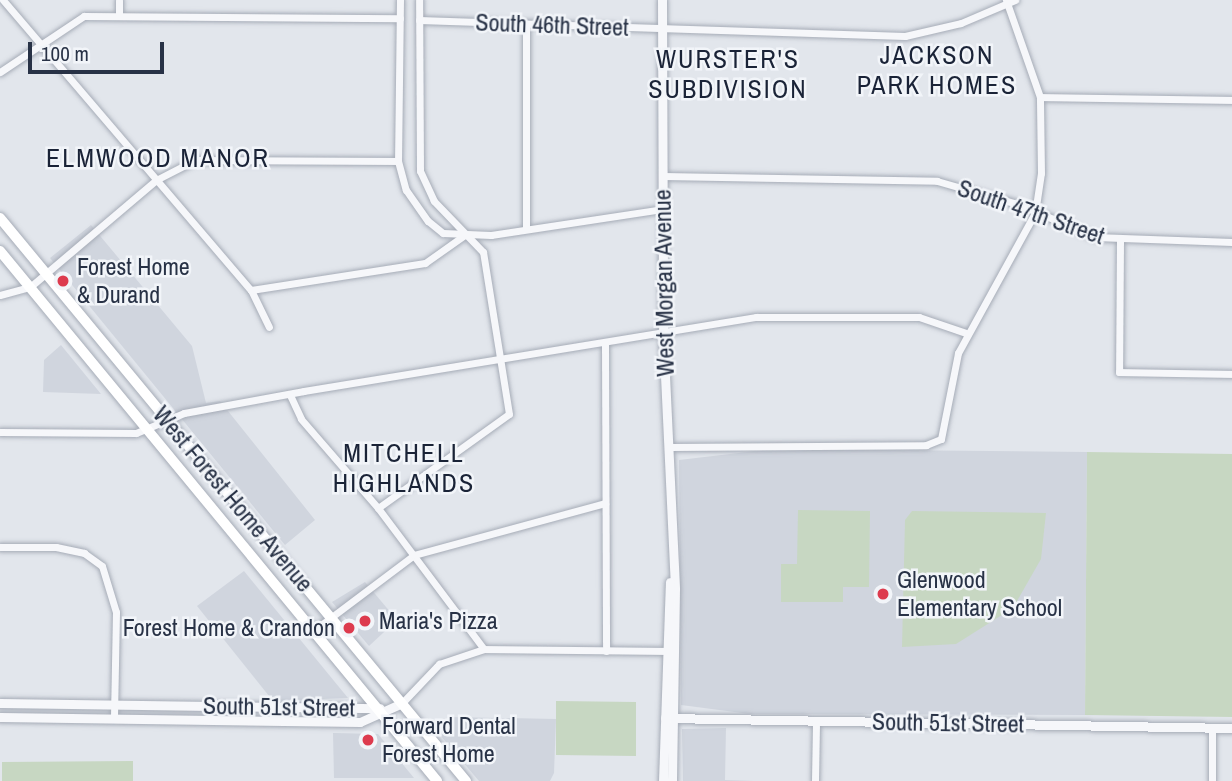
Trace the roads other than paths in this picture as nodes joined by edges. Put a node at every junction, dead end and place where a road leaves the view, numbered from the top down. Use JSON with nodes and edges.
{"nodes":[{"id":1,"x":3,"y":0,"type":"edge"},
{"id":2,"x":119,"y":0,"type":"edge"},
{"id":3,"x":400,"y":0,"type":"edge"},
{"id":4,"x":419,"y":0,"type":"edge"},
{"id":5,"x":662,"y":0,"type":"edge"},
{"id":6,"x":1009,"y":1,"type":"edge"},
{"id":7,"x":119,"y":14,"type":"junction"},
{"id":8,"x":400,"y":18,"type":"junction"},
{"id":9,"x":419,"y":20,"type":"junction"},
{"id":10,"x":526,"y":25,"type":"junction"},
{"id":11,"x":662,"y":29,"type":"junction"},
{"id":12,"x":38,"y":42,"type":"junction"},
{"id":13,"x":0,"y":72,"type":"edge"},
{"id":14,"x":1040,"y":97,"type":"junction"},
{"id":15,"x":1232,"y":100,"type":"edge"},
{"id":16,"x":398,"y":161,"type":"junction"},
{"id":17,"x":663,"y":176,"type":"junction"},
{"id":18,"x":156,"y":180,"type":"junction"},
{"id":19,"x":662,"y":208,"type":"junction"},
{"id":20,"x":1035,"y":213,"type":"junction"},
{"id":21,"x":0,"y":218,"type":"edge"},
{"id":22,"x":526,"y":229,"type":"junction"},
{"id":23,"x":466,"y":233,"type":"junction"},
{"id":24,"x":1120,"y":241,"type":"junction"},
{"id":25,"x":1232,"y":242,"type":"edge"},
{"id":26,"x":0,"y":251,"type":"edge"},
{"id":27,"x":38,"y":280,"type":"junction"},
{"id":28,"x":251,"y":290,"type":"junction"},
{"id":29,"x":0,"y":295,"type":"edge"},
{"id":30,"x":269,"y":327,"type":"dead end"},
{"id":31,"x":966,"y":333,"type":"junction"},
{"id":32,"x":663,"y":334,"type":"junction"},
{"id":33,"x":605,"y":343,"type":"junction"},
{"id":34,"x":502,"y":357,"type":"junction"},
{"id":35,"x":1232,"y":374,"type":"edge"},
{"id":36,"x":290,"y":395,"type":"junction"},
{"id":37,"x":167,"y":420,"type":"junction"},
{"id":38,"x":147,"y":430,"type":"junction"},
{"id":39,"x":0,"y":432,"type":"edge"},
{"id":40,"x":669,"y":447,"type":"junction"},
{"id":41,"x":605,"y":503,"type":"junction"},
{"id":42,"x":378,"y":508,"type":"junction"},
{"id":43,"x":0,"y":547,"type":"edge"},
{"id":44,"x":414,"y":555,"type":"junction"},
{"id":45,"x":672,"y":567,"type":"junction"},
{"id":46,"x":331,"y":616,"type":"junction"},
{"id":47,"x":313,"y":631,"type":"junction"},
{"id":48,"x":484,"y":649,"type":"junction"},
{"id":49,"x":606,"y":651,"type":"junction"},
{"id":50,"x":667,"y":651,"type":"junction"},
{"id":51,"x":0,"y":703,"type":"edge"},
{"id":52,"x":402,"y":703,"type":"junction"},
{"id":53,"x":115,"y":705,"type":"junction"},
{"id":54,"x":381,"y":712,"type":"junction"},
{"id":55,"x":0,"y":717,"type":"edge"},
{"id":56,"x":114,"y":718,"type":"junction"},
{"id":57,"x":669,"y":718,"type":"junction"},
{"id":58,"x":816,"y":721,"type":"junction"},
{"id":59,"x":1212,"y":727,"type":"junction"},
{"id":60,"x":1232,"y":728,"type":"edge"},
{"id":61,"x":438,"y":781,"type":"edge"},
{"id":62,"x":466,"y":781,"type":"edge"},
{"id":63,"x":663,"y":781,"type":"edge"},
{"id":64,"x":672,"y":781,"type":"edge"},
{"id":65,"x":815,"y":781,"type":"edge"},
{"id":66,"x":1212,"y":781,"type":"edge"}],
"edges":[{"from":1,"to":12,"type":"street"},
{"from":2,"to":7,"type":"street"},
{"from":3,"to":8,"type":"street"},
{"from":4,"to":9,"type":"street"},
{"from":5,"to":11,"type":"street","name":"West Morgan Avenue"},
{"from":6,"to":11,"type":"street","name":"South 46th Street"},
{"from":6,"to":14,"type":"street"},
{"from":7,"to":8,"type":"street"},
{"from":7,"to":12,"type":"street"},
{"from":8,"to":16,"type":"street"},
{"from":9,"to":10,"type":"street","name":"South 46th Street"},
{"from":9,"to":23,"type":"street"},
{"from":10,"to":11,"type":"street","name":"South 46th Street"},
{"from":10,"to":22,"type":"street"},
{"from":11,"to":17,"type":"street","name":"West Morgan Avenue"},
{"from":12,"to":13,"type":"street"},
{"from":12,"to":18,"type":"street"},
{"from":14,"to":15,"type":"street"},
{"from":14,"to":20,"type":"street"},
{"from":16,"to":18,"type":"street"},
{"from":16,"to":23,"type":"street"},
{"from":17,"to":19,"type":"street","name":"West Morgan Avenue"},
{"from":17,"to":20,"type":"street","name":"South 47th Street"},
{"from":18,"to":27,"type":"street"},
{"from":18,"to":28,"type":"street"},
{"from":19,"to":22,"type":"street"},
{"from":19,"to":32,"type":"street","name":"West Morgan Avenue"},
{"from":20,"to":24,"type":"street","name":"South 47th Street"},
{"from":20,"to":31,"type":"street"},
{"from":21,"to":27,"type":"main road","name":"West Forest Home Avenue"},
{"from":22,"to":23,"type":"street"},
{"from":23,"to":28,"type":"street"},
{"from":23,"to":34,"type":"street"},
{"from":24,"to":25,"type":"street","name":"South 47th Street"},
{"from":24,"to":35,"type":"street"},
{"from":26,"to":27,"type":"main road","name":"West Forest Home Avenue"},
{"from":27,"to":29,"type":"street"},
{"from":27,"to":37,"type":"main road","name":"West Forest Home Avenue"},
{"from":27,"to":38,"type":"main road","name":"West Forest Home Avenue"},
{"from":28,"to":30,"type":"street"},
{"from":31,"to":32,"type":"street"},
{"from":31,"to":40,"type":"street"},
{"from":32,"to":33,"type":"street"},
{"from":32,"to":40,"type":"street","name":"West Morgan Avenue"},
{"from":33,"to":34,"type":"street"},
{"from":33,"to":41,"type":"street"},
{"from":34,"to":36,"type":"street"},
{"from":34,"to":42,"type":"street"},
{"from":36,"to":37,"type":"street"},
{"from":36,"to":42,"type":"street"},
{"from":37,"to":38,"type":"street"},
{"from":37,"to":46,"type":"main road","name":"West Forest Home Avenue"},
{"from":38,"to":39,"type":"street"},
{"from":38,"to":47,"type":"main road","name":"West Forest Home Avenue"},
{"from":40,"to":45,"type":"street","name":"West Morgan Avenue"},
{"from":41,"to":44,"type":"street"},
{"from":41,"to":49,"type":"street"},
{"from":42,"to":44,"type":"street"},
{"from":43,"to":53,"type":"street"},
{"from":44,"to":46,"type":"street"},
{"from":44,"to":48,"type":"street"},
{"from":45,"to":50,"type":"street","name":"West Morgan Avenue"},
{"from":45,"to":57,"type":"street","name":"West Morgan Avenue"},
{"from":46,"to":47,"type":"street"},
{"from":46,"to":52,"type":"main road","name":"West Forest Home Avenue"},
{"from":47,"to":54,"type":"main road","name":"West Forest Home Avenue"},
{"from":48,"to":49,"type":"street"},
{"from":48,"to":52,"type":"street"},
{"from":49,"to":50,"type":"street"},
{"from":50,"to":57,"type":"street","name":"West Morgan Avenue"},
{"from":51,"to":53,"type":"street","name":"South 51st Street"},
{"from":52,"to":54,"type":"street","name":"South 51st Street"},
{"from":52,"to":62,"type":"main road","name":"West Forest Home Avenue"},
{"from":53,"to":54,"type":"street","name":"South 51st Street"},
{"from":53,"to":56,"type":"street"},
{"from":54,"to":56,"type":"street","name":"South 51st Street"},
{"from":54,"to":61,"type":"main road","name":"West Forest Home Avenue"},
{"from":55,"to":56,"type":"street","name":"South 51st Street"},
{"from":57,"to":58,"type":"street","name":"South 51st Street"},
{"from":57,"to":63,"type":"street","name":"West Morgan Avenue"},
{"from":57,"to":64,"type":"street","name":"West Morgan Avenue"},
{"from":58,"to":59,"type":"street","name":"South 51st Street"},
{"from":58,"to":65,"type":"street"},
{"from":59,"to":60,"type":"street","name":"South 51st Street"},
{"from":59,"to":66,"type":"street"}]}
